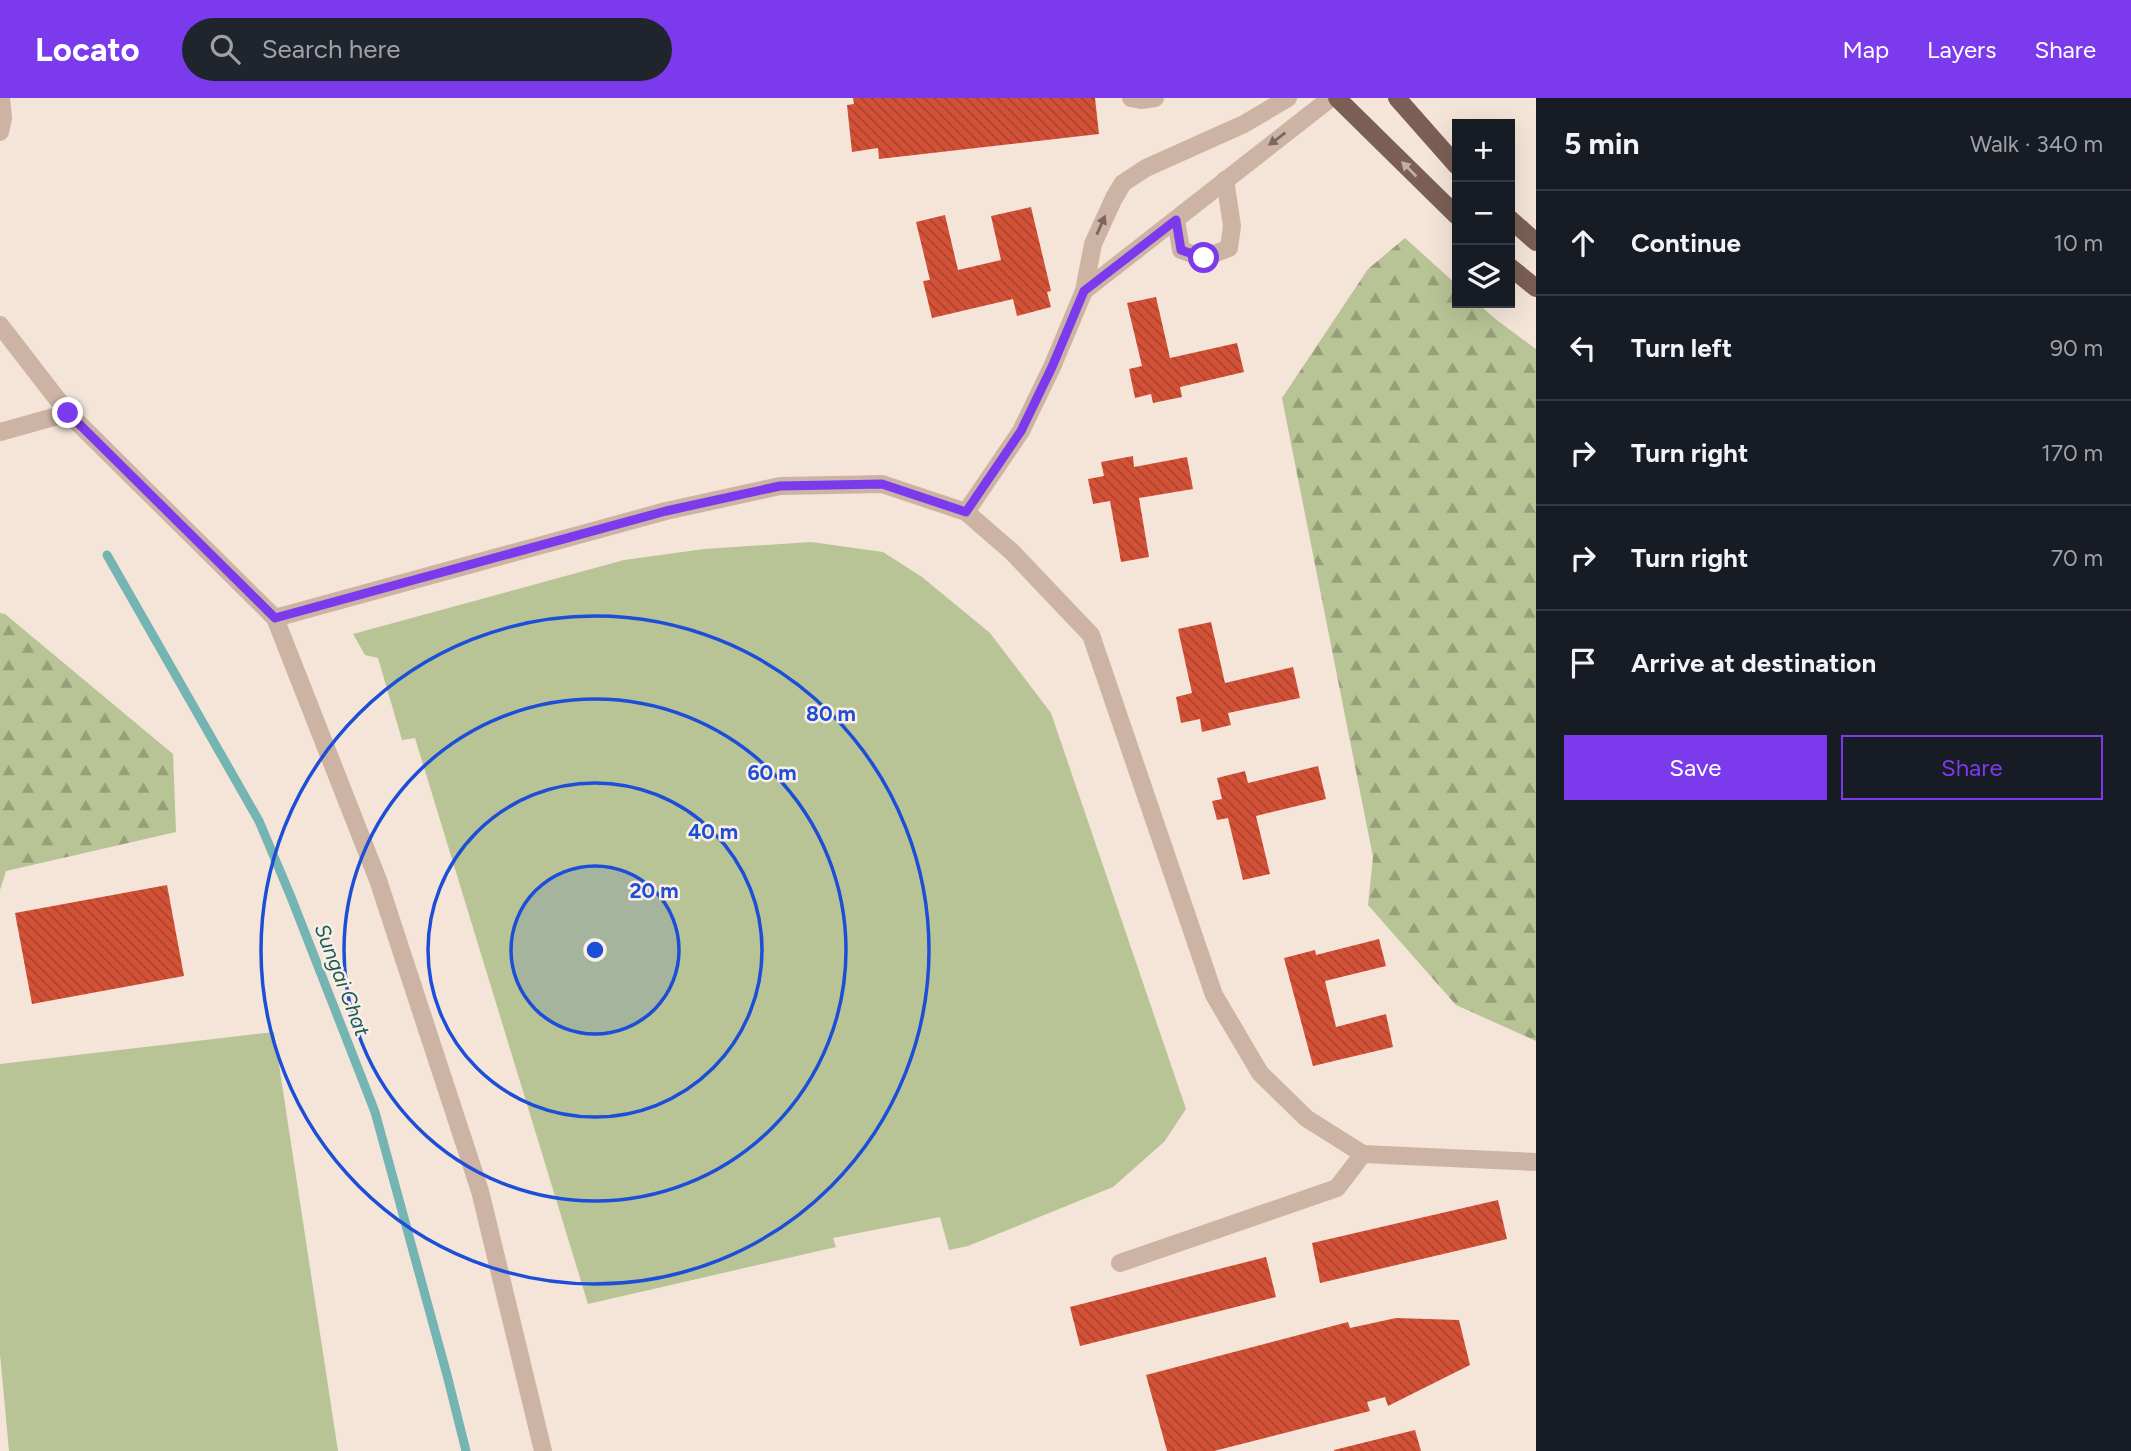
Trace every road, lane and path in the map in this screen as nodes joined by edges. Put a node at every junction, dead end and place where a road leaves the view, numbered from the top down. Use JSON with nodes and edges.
{"nodes":[{"id":1,"x":1,"y":98,"type":"edge"},
{"id":2,"x":1131,"y":98,"type":"edge"},
{"id":3,"x":1155,"y":98,"type":"edge"},
{"id":4,"x":1288,"y":98,"type":"edge"},
{"id":5,"x":1331,"y":98,"type":"edge"},
{"id":6,"x":1337,"y":98,"type":"edge"},
{"id":7,"x":1401,"y":101,"type":"edge"},
{"id":8,"x":0,"y":132,"type":"edge"},
{"id":9,"x":1452,"y":160,"type":"edge"},
{"id":10,"x":1225,"y":180,"type":"junction"},
{"id":11,"x":1452,"y":211,"type":"edge"},
{"id":12,"x":1176,"y":220,"type":"junction"},
{"id":13,"x":1515,"y":223,"type":"edge"},
{"id":14,"x":1536,"y":242,"type":"edge"},
{"id":15,"x":1515,"y":271,"type":"edge"},
{"id":16,"x":1536,"y":288,"type":"edge"},
{"id":17,"x":1084,"y":291,"type":"junction"},
{"id":18,"x":0,"y":325,"type":"edge"},
{"id":19,"x":68,"y":413,"type":"junction"},
{"id":20,"x":0,"y":432,"type":"edge"},
{"id":21,"x":966,"y":512,"type":"junction"},
{"id":22,"x":275,"y":618,"type":"junction"},
{"id":23,"x":1363,"y":1154,"type":"junction"},
{"id":24,"x":1536,"y":1162,"type":"edge"},
{"id":25,"x":1120,"y":1263,"type":"dead end"},
{"id":26,"x":543,"y":1451,"type":"edge"}],
"edges":[{"from":1,"to":8,"type":"street"},
{"from":2,"to":3,"type":"street"},
{"from":17,"to":4,"type":"street","one_way":true},
{"from":5,"to":10,"type":"street","one_way":true},
{"from":11,"to":6,"type":"main road","one_way":true},
{"from":7,"to":9,"type":"main road"},
{"from":10,"to":12,"type":"street"},
{"from":10,"to":12,"type":"street"},
{"from":12,"to":17,"type":"street"},
{"from":13,"to":14,"type":"main road"},
{"from":15,"to":16,"type":"main road"},
{"from":17,"to":21,"type":"street"},
{"from":18,"to":19,"type":"street"},
{"from":19,"to":20,"type":"street"},
{"from":19,"to":22,"type":"street"},
{"from":21,"to":22,"type":"street"},
{"from":21,"to":23,"type":"street"},
{"from":22,"to":26,"type":"street"},
{"from":23,"to":24,"type":"street"},
{"from":23,"to":25,"type":"street"}]}
